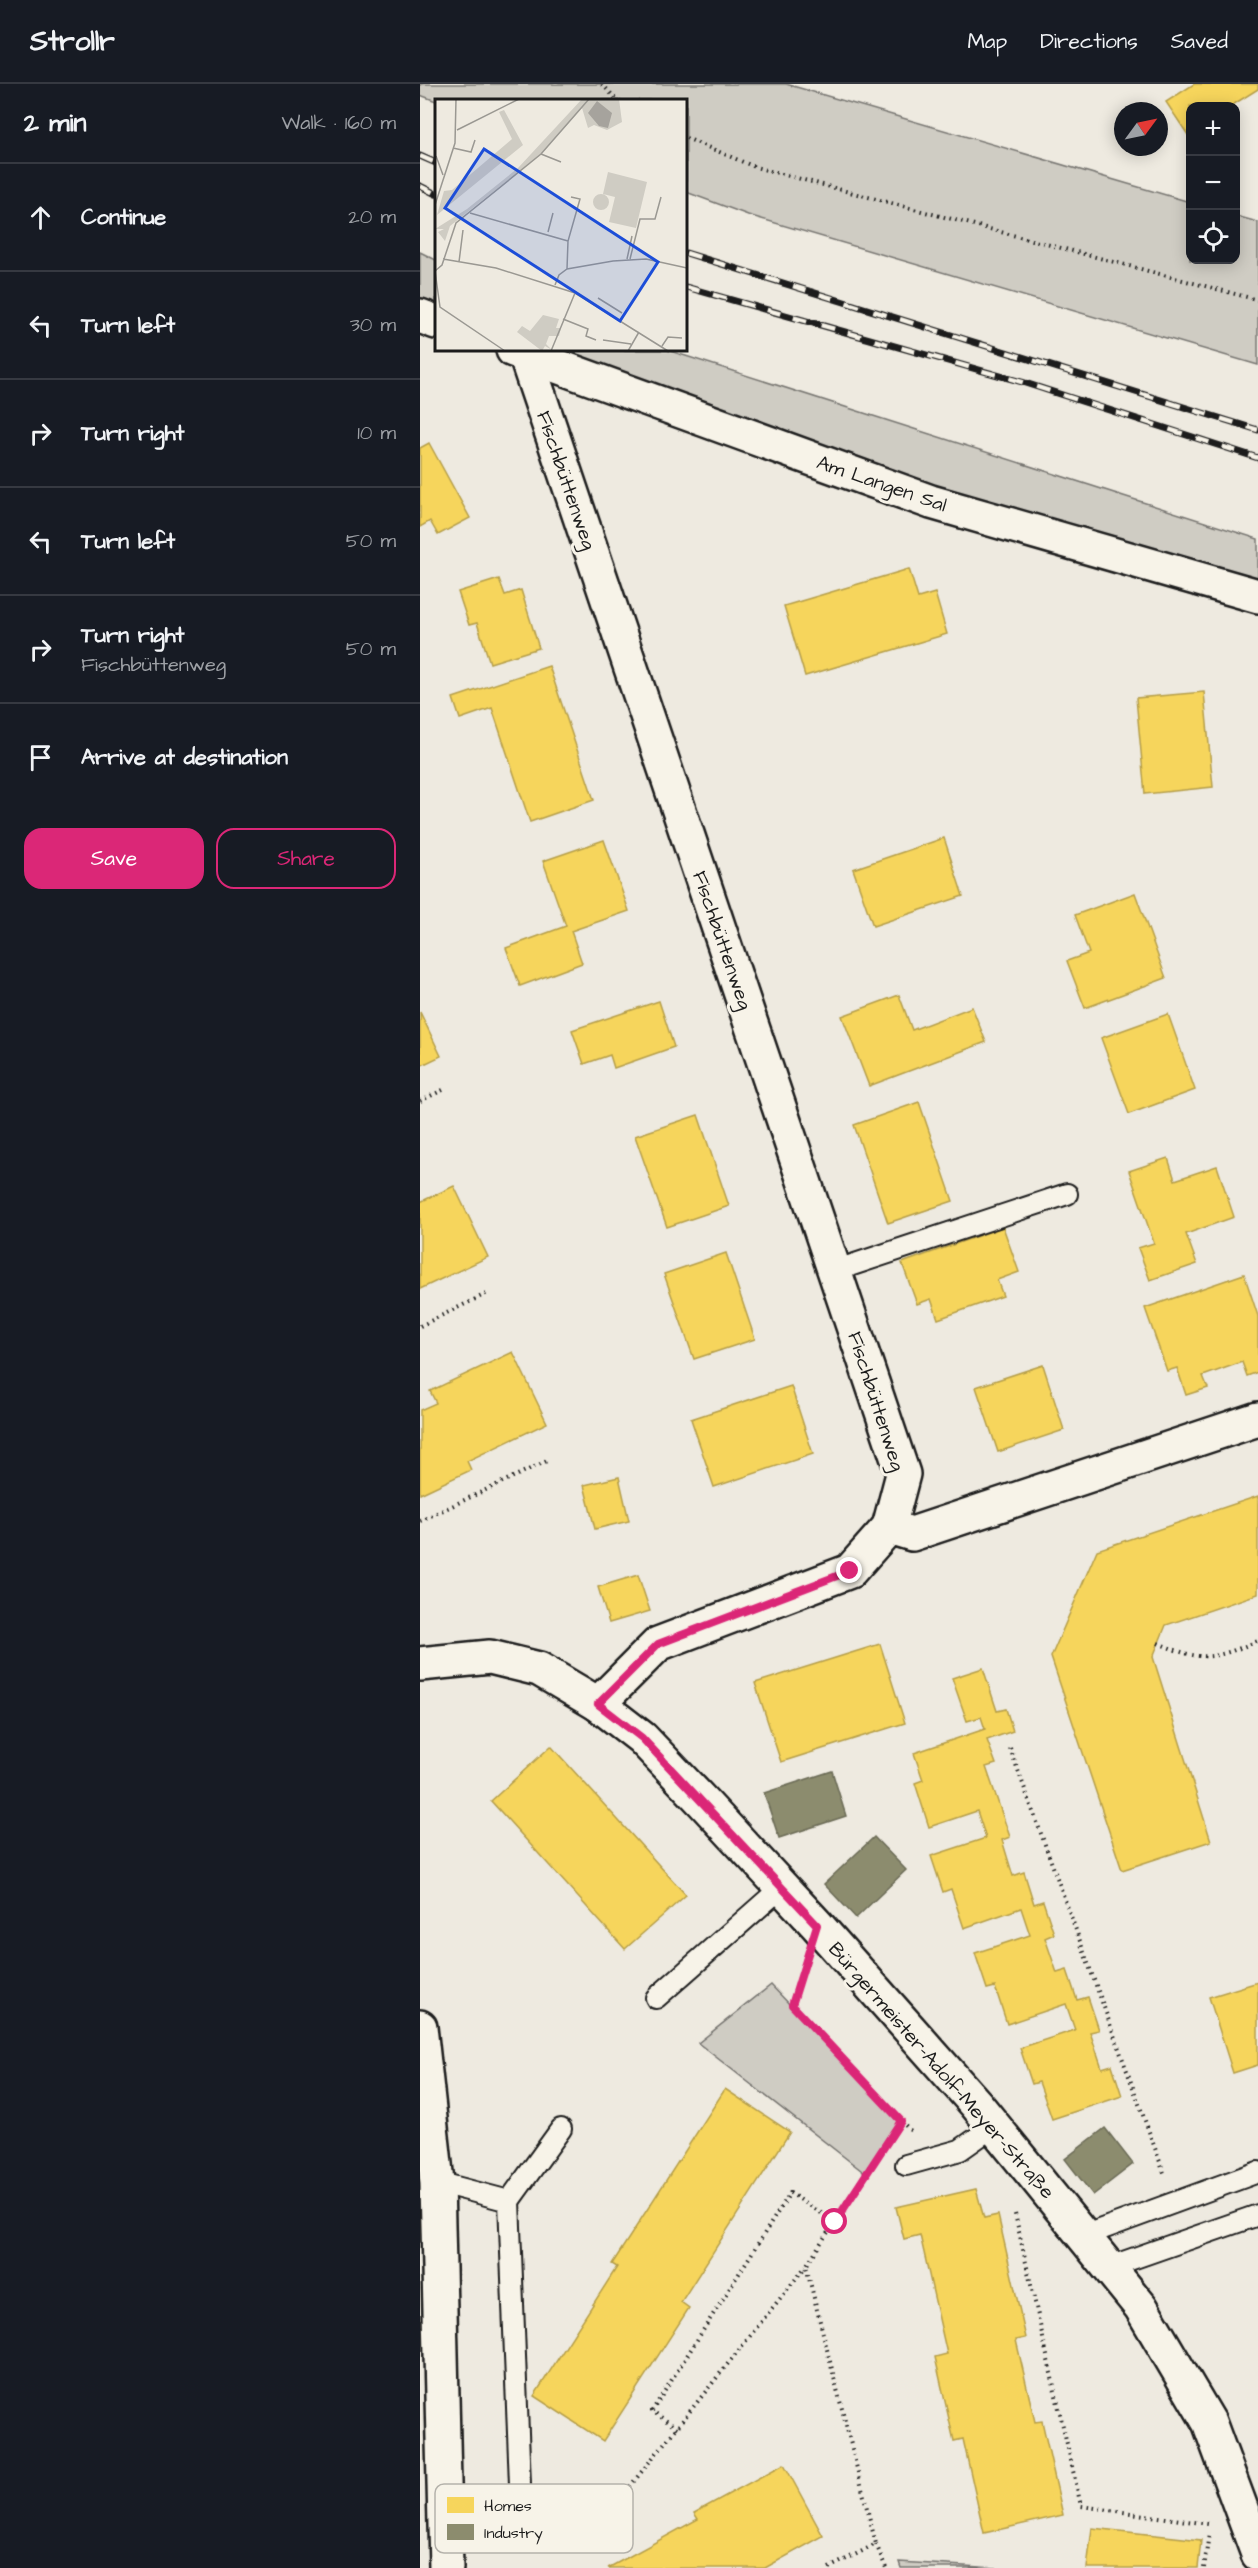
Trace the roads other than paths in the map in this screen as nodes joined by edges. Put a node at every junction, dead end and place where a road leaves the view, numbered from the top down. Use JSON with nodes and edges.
{"nodes":[{"id":1,"x":420,"y":316,"type":"edge"},
{"id":2,"x":435,"y":322,"type":"edge"},
{"id":3,"x":519,"y":352,"type":"edge"},
{"id":4,"x":1258,"y":596,"type":"edge"},
{"id":5,"x":1067,"y":1194,"type":"dead end"},
{"id":6,"x":834,"y":1271,"type":"junction"},
{"id":7,"x":1258,"y":1419,"type":"edge"},
{"id":8,"x":889,"y":1527,"type":"junction"},
{"id":9,"x":420,"y":1664,"type":"edge"},
{"id":10,"x":598,"y":1704,"type":"junction"},
{"id":11,"x":782,"y":1887,"type":"junction"},
{"id":12,"x":656,"y":1998,"type":"dead end"},
{"id":13,"x":420,"y":2027,"type":"edge"},
{"id":14,"x":994,"y":2126,"type":"junction"},
{"id":15,"x":561,"y":2129,"type":"dead end"},
{"id":16,"x":906,"y":2165,"type":"dead end"},
{"id":17,"x":1258,"y":2172,"type":"edge"},
{"id":18,"x":437,"y":2182,"type":"junction"},
{"id":19,"x":509,"y":2200,"type":"junction"},
{"id":20,"x":1258,"y":2215,"type":"edge"},
{"id":21,"x":1083,"y":2236,"type":"junction"},
{"id":22,"x":1110,"y":2267,"type":"junction"},
{"id":23,"x":444,"y":2484,"type":"edge"},
{"id":24,"x":520,"y":2484,"type":"edge"},
{"id":25,"x":446,"y":2553,"type":"edge"},
{"id":26,"x":1258,"y":2554,"type":"edge"},
{"id":27,"x":446,"y":2568,"type":"edge"}],
"edges":[{"from":1,"to":2,"type":"street"},
{"from":3,"to":4,"type":"street","name":"Am Langen Sal"},
{"from":3,"to":6,"type":"street","name":"Fischbüttenweg"},
{"from":5,"to":6,"type":"lane"},
{"from":6,"to":8,"type":"street","name":"Fischbüttenweg"},
{"from":7,"to":8,"type":"street"},
{"from":8,"to":10,"type":"street","name":"Fischbüttenweg"},
{"from":9,"to":10,"type":"street","name":"Bürgermeister-Adolf-Meyer-Straße"},
{"from":10,"to":11,"type":"street","name":"Bürgermeister-Adolf-Meyer-Straße"},
{"from":11,"to":12,"type":"lane"},
{"from":11,"to":14,"type":"street","name":"Bürgermeister-Adolf-Meyer-Straße"},
{"from":13,"to":18,"type":"street"},
{"from":14,"to":16,"type":"lane"},
{"from":14,"to":21,"type":"street","name":"Bürgermeister-Adolf-Meyer-Straße"},
{"from":15,"to":19,"type":"lane"},
{"from":17,"to":21,"type":"lane"},
{"from":18,"to":19,"type":"lane"},
{"from":18,"to":23,"type":"street"},
{"from":19,"to":24,"type":"lane"},
{"from":20,"to":22,"type":"lane"},
{"from":21,"to":22,"type":"street","name":"Bürgermeister-Adolf-Meyer-Straße"},
{"from":22,"to":26,"type":"street","name":"Bürgermeister-Adolf-Meyer-Straße"},
{"from":25,"to":27,"type":"street"}]}
